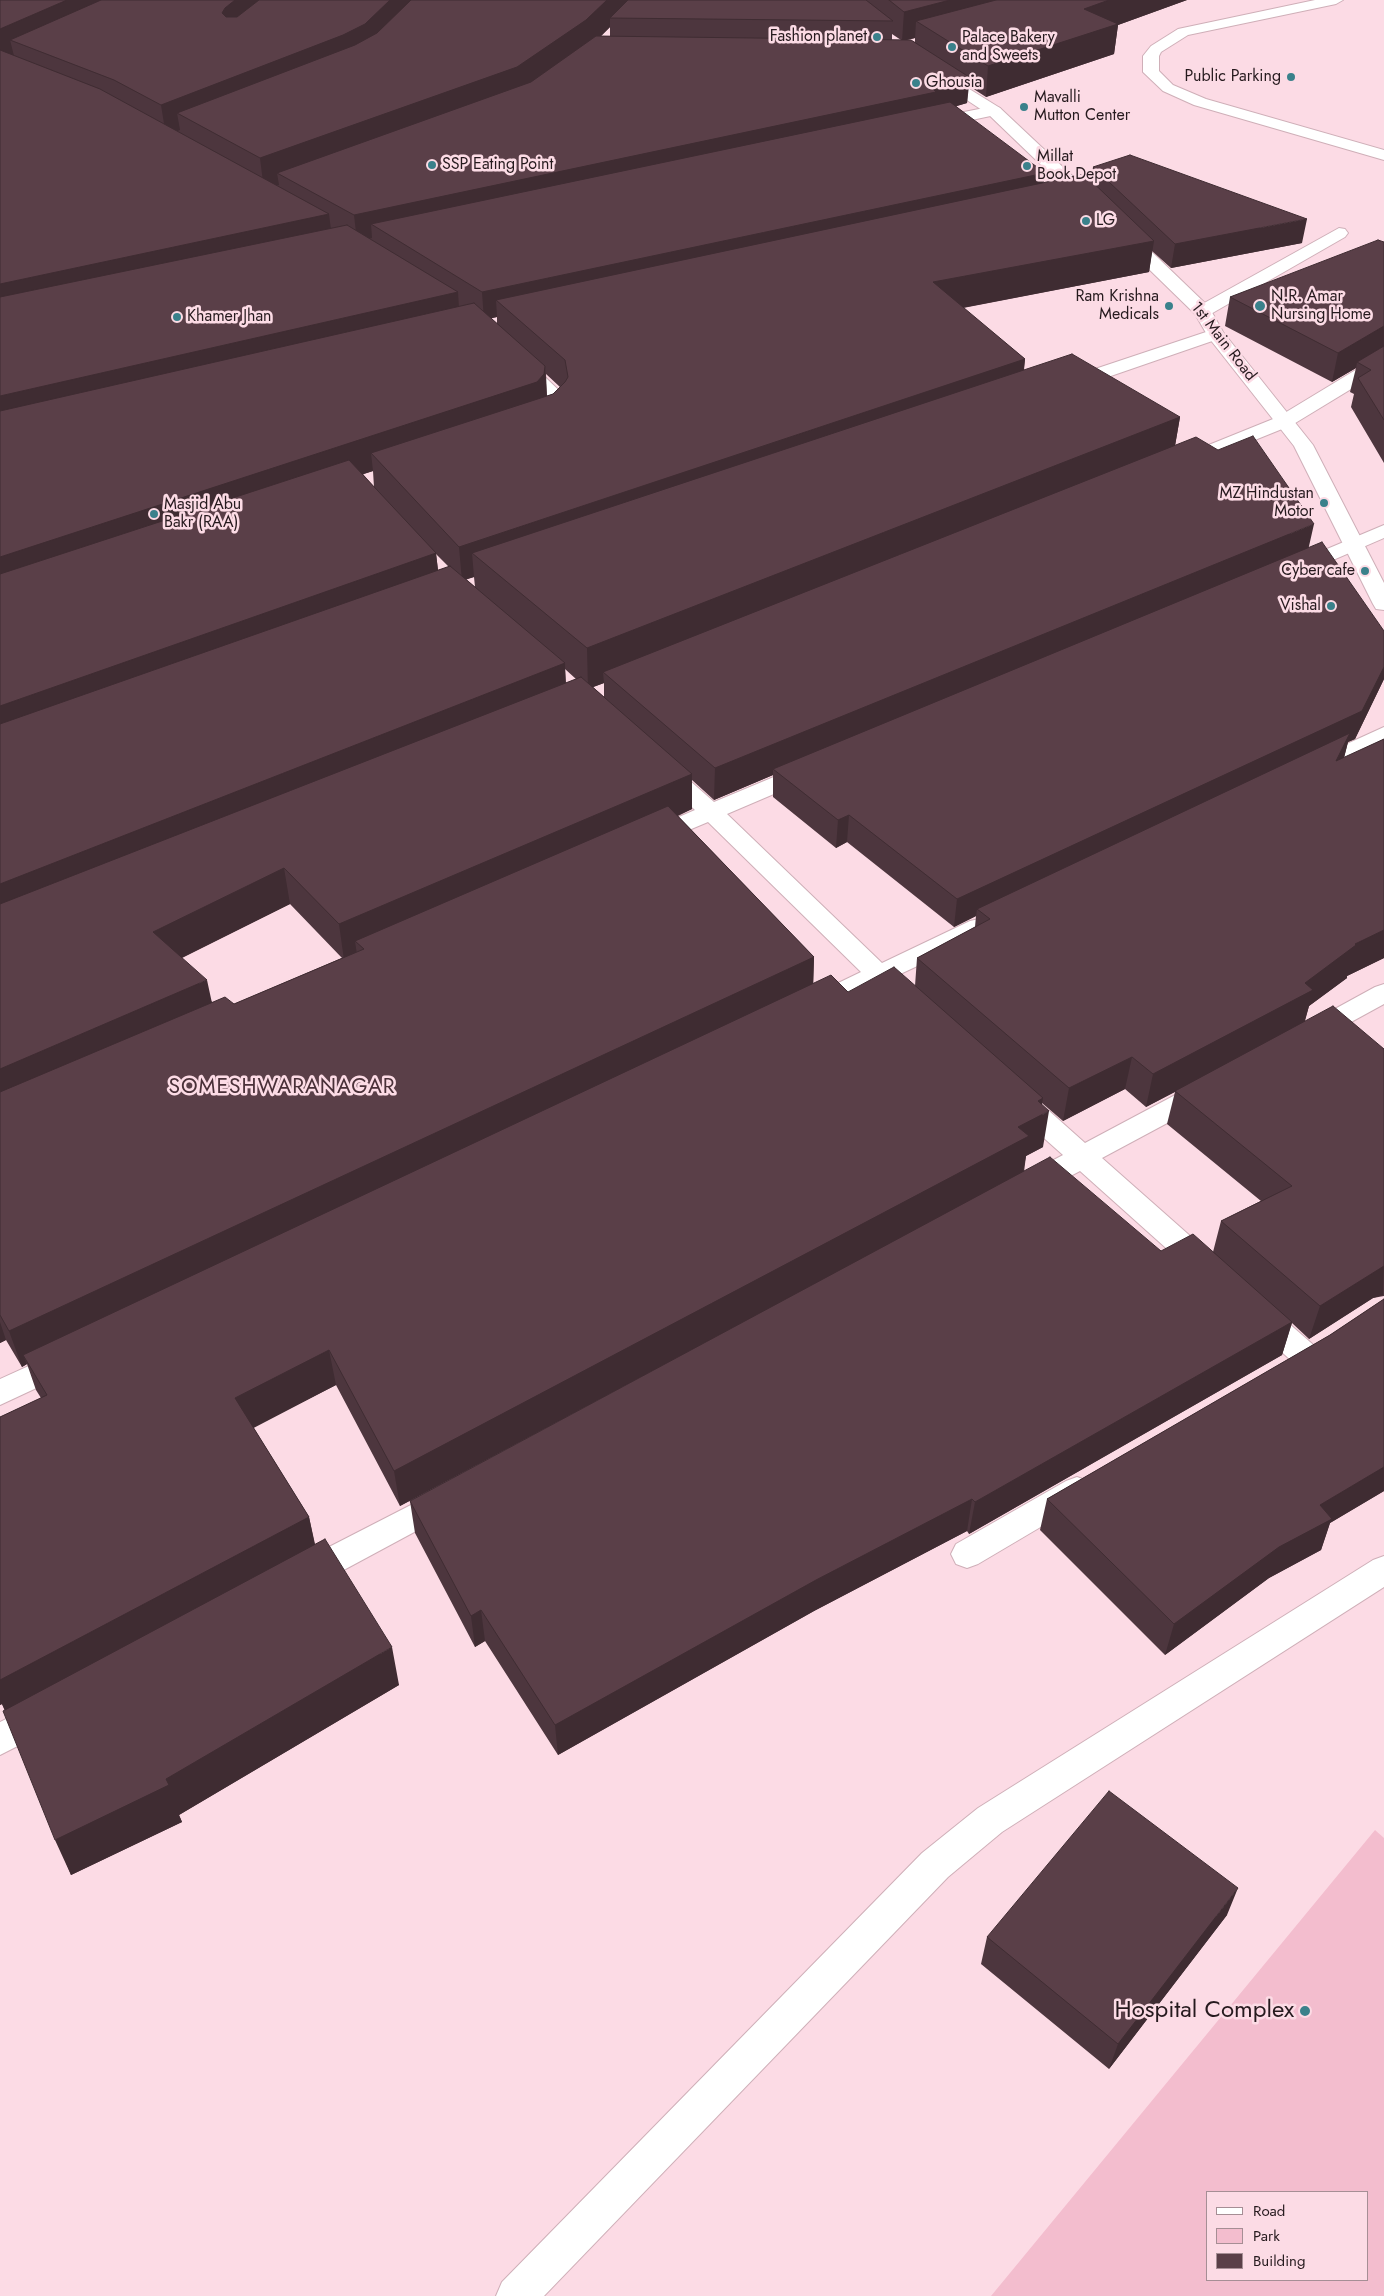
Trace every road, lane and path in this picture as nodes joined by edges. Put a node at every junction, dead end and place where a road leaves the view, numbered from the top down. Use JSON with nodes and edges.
{"nodes":[{"id":1,"x":1336,"y":0,"type":"edge"},
{"id":2,"x":920,"y":63,"type":"edge"},
{"id":3,"x":994,"y":111,"type":"junction"},
{"id":4,"x":916,"y":127,"type":"edge"},
{"id":5,"x":1384,"y":155,"type":"edge"},
{"id":6,"x":1085,"y":197,"type":"junction"},
{"id":7,"x":1065,"y":201,"type":"edge"},
{"id":8,"x":1339,"y":233,"type":"dead end"},
{"id":9,"x":1202,"y":311,"type":"junction"},
{"id":10,"x":1215,"y":334,"type":"junction"},
{"id":11,"x":502,"y":347,"type":"edge"},
{"id":12,"x":1384,"y":361,"type":"edge"},
{"id":13,"x":1047,"y":391,"type":"edge"},
{"id":14,"x":1285,"y":422,"type":"junction"},
{"id":15,"x":528,"y":428,"type":"edge"},
{"id":16,"x":1165,"y":469,"type":"edge"},
{"id":17,"x":1384,"y":531,"type":"edge"},
{"id":18,"x":1354,"y":545,"type":"junction"},
{"id":19,"x":1271,"y":579,"type":"edge"},
{"id":20,"x":1384,"y":604,"type":"edge"},
{"id":21,"x":1384,"y":734,"type":"edge"},
{"id":22,"x":644,"y":752,"type":"edge"},
{"id":23,"x":831,"y":762,"type":"edge"},
{"id":24,"x":1285,"y":782,"type":"edge"},
{"id":25,"x":711,"y":812,"type":"junction"},
{"id":26,"x":629,"y":848,"type":"edge"},
{"id":27,"x":1005,"y":915,"type":"edge"},
{"id":28,"x":878,"y":975,"type":"junction"},
{"id":29,"x":1384,"y":993,"type":"edge"},
{"id":30,"x":908,"y":1001,"type":"edge"},
{"id":31,"x":789,"y":1018,"type":"edge"},
{"id":32,"x":1289,"y":1044,"type":"edge"},
{"id":33,"x":1229,"y":1077,"type":"edge"},
{"id":34,"x":1003,"y":1085,"type":"edge"},
{"id":35,"x":1083,"y":1157,"type":"junction"},
{"id":36,"x":1004,"y":1199,"type":"edge"},
{"id":37,"x":1220,"y":1280,"type":"edge"},
{"id":38,"x":1242,"y":1299,"type":"edge"},
{"id":39,"x":90,"y":1350,"type":"edge"},
{"id":40,"x":1282,"y":1372,"type":"edge"},
{"id":41,"x":0,"y":1393,"type":"edge"},
{"id":42,"x":1103,"y":1475,"type":"edge"},
{"id":43,"x":467,"y":1488,"type":"edge"},
{"id":44,"x":966,"y":1554,"type":"dead end"},
{"id":45,"x":1384,"y":1570,"type":"edge"},
{"id":46,"x":282,"y":1588,"type":"edge"},
{"id":47,"x":70,"y":1701,"type":"edge"},
{"id":48,"x":0,"y":1739,"type":"edge"},
{"id":49,"x":516,"y":2296,"type":"edge"}],
"edges":[{"from":1,"to":5,"type":"street"},
{"from":2,"to":3,"type":"street","name":"1st Main Road"},
{"from":3,"to":4,"type":"street"},
{"from":3,"to":6,"type":"street","name":"1st Main Road"},
{"from":6,"to":7,"type":"street"},
{"from":6,"to":9,"type":"street","name":"1st Main Road"},
{"from":8,"to":9,"type":"street"},
{"from":9,"to":10,"type":"street","name":"1st Main Road"},
{"from":10,"to":13,"type":"street"},
{"from":10,"to":14,"type":"street","name":"1st Main Road"},
{"from":11,"to":15,"type":"street"},
{"from":12,"to":14,"type":"street"},
{"from":14,"to":16,"type":"street"},
{"from":14,"to":18,"type":"street","name":"1st Main Road"},
{"from":17,"to":18,"type":"street"},
{"from":18,"to":19,"type":"street"},
{"from":18,"to":20,"type":"street","name":"1st Main Road"},
{"from":21,"to":24,"type":"street"},
{"from":22,"to":25,"type":"street"},
{"from":23,"to":25,"type":"street"},
{"from":25,"to":26,"type":"street"},
{"from":25,"to":28,"type":"street"},
{"from":27,"to":28,"type":"street"},
{"from":28,"to":30,"type":"street"},
{"from":28,"to":31,"type":"street"},
{"from":29,"to":32,"type":"street"},
{"from":33,"to":35,"type":"street"},
{"from":34,"to":35,"type":"street"},
{"from":35,"to":36,"type":"street"},
{"from":35,"to":37,"type":"street"},
{"from":38,"to":40,"type":"street"},
{"from":39,"to":41,"type":"street"},
{"from":42,"to":44,"type":"street"},
{"from":43,"to":46,"type":"street"},
{"from":45,"to":49,"type":"street"},
{"from":47,"to":48,"type":"street"}]}
